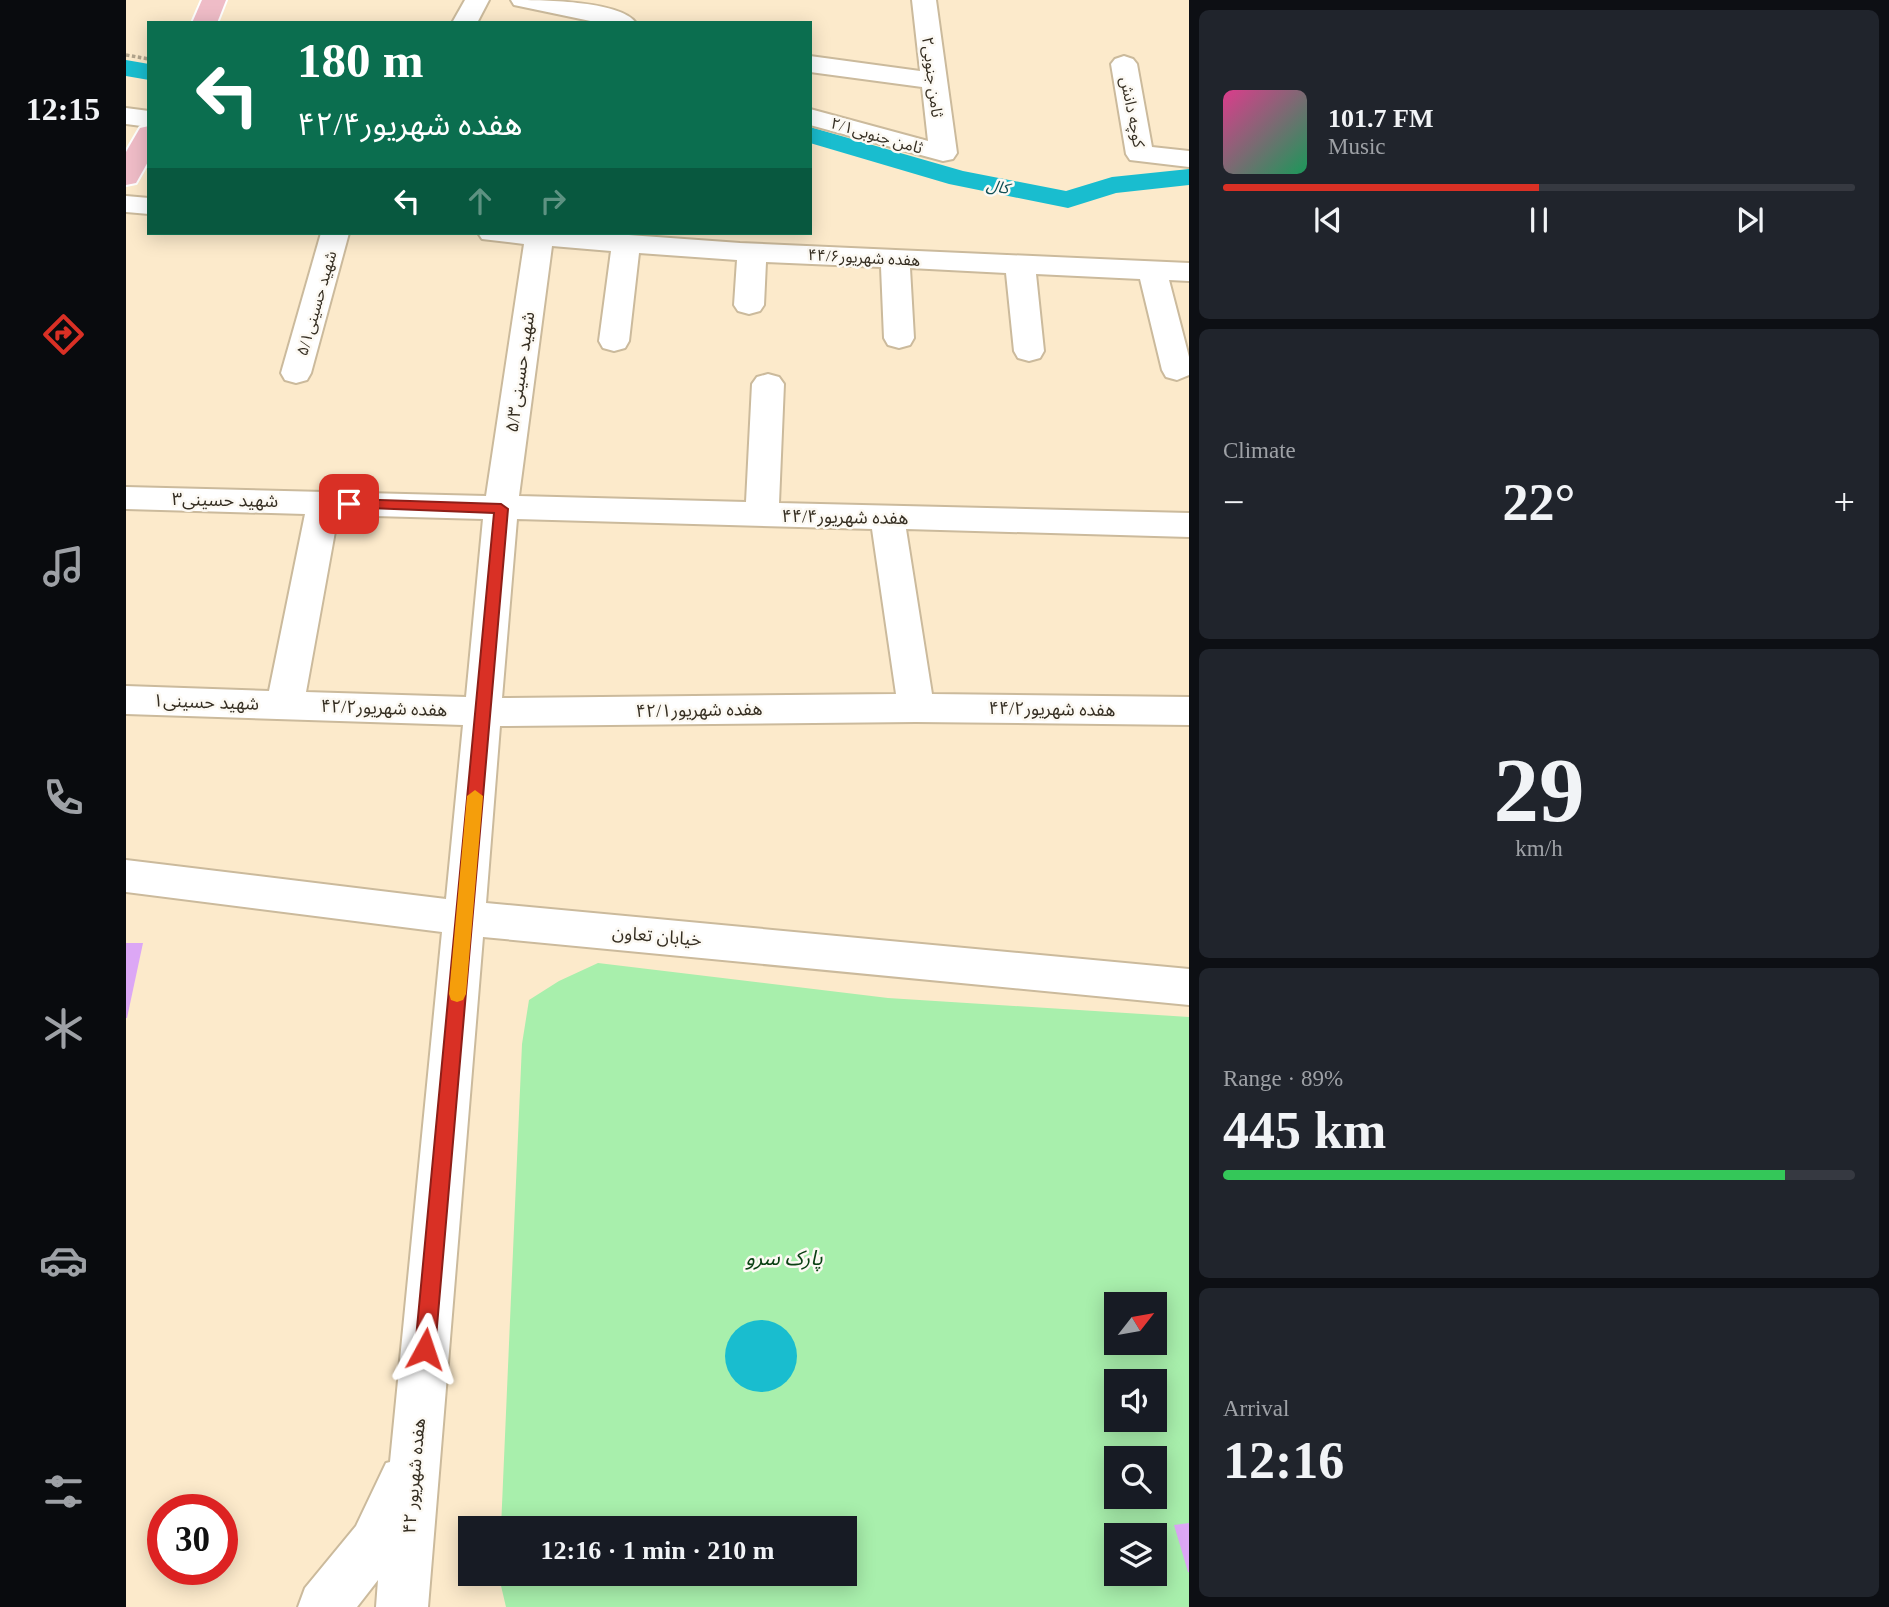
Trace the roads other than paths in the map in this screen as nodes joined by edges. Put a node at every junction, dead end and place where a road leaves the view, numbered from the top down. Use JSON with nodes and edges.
{"nodes":[{"id":1,"x":214,"y":0,"type":"edge"},
{"id":2,"x":477,"y":0,"type":"edge"},
{"id":3,"x":523,"y":0,"type":"edge"},
{"id":4,"x":924,"y":0,"type":"edge"},
{"id":5,"x":205,"y":21,"type":"edge"},
{"id":6,"x":465,"y":21,"type":"edge"},
{"id":7,"x":618,"y":21,"type":"edge"},
{"id":8,"x":812,"y":64,"type":"edge"},
{"id":9,"x":1124,"y":64,"type":"dead end"},
{"id":10,"x":934,"y":81,"type":"junction"},
{"id":11,"x":126,"y":116,"type":"edge"},
{"id":12,"x":812,"y":118,"type":"edge"},
{"id":13,"x":147,"y":119,"type":"edge"},
{"id":14,"x":147,"y":138,"type":"edge"},
{"id":15,"x":943,"y":153,"type":"joint"},
{"id":16,"x":1189,"y":159,"type":"edge"},
{"id":17,"x":126,"y":177,"type":"edge"},
{"id":18,"x":126,"y":204,"type":"edge"},
{"id":19,"x":147,"y":206,"type":"edge"},
{"id":20,"x":334,"y":235,"type":"edge"},
{"id":21,"x":540,"y":235,"type":"edge"},
{"id":22,"x":550,"y":235,"type":"edge"},
{"id":23,"x":686,"y":240,"type":"edge"},
{"id":24,"x":626,"y":243,"type":"junction"},
{"id":25,"x":752,"y":252,"type":"junction"},
{"id":26,"x":895,"y":258,"type":"junction"},
{"id":27,"x":1020,"y":264,"type":"junction"},
{"id":28,"x":1152,"y":270,"type":"junction"},
{"id":29,"x":1189,"y":272,"type":"edge"},
{"id":30,"x":749,"y":305,"type":"dead end"},
{"id":31,"x":900,"y":338,"type":"dead end"},
{"id":32,"x":614,"y":341,"type":"dead end"},
{"id":33,"x":1029,"y":351,"type":"dead end"},
{"id":34,"x":1177,"y":370,"type":"dead end"},
{"id":35,"x":296,"y":373,"type":"dead end"},
{"id":36,"x":768,"y":384,"type":"dead end"},
{"id":37,"x":126,"y":498,"type":"edge"},
{"id":38,"x":324,"y":503,"type":"junction"},
{"id":39,"x":501,"y":509,"type":"junction"},
{"id":40,"x":762,"y":515,"type":"junction"},
{"id":41,"x":887,"y":518,"type":"junction"},
{"id":42,"x":1189,"y":526,"type":"edge"},
{"id":43,"x":126,"y":700,"type":"edge"},
{"id":44,"x":285,"y":705,"type":"junction"},
{"id":45,"x":916,"y":708,"type":"junction"},
{"id":46,"x":1189,"y":711,"type":"edge"},
{"id":47,"x":483,"y":712,"type":"junction"},
{"id":48,"x":126,"y":876,"type":"edge"},
{"id":49,"x":464,"y":918,"type":"junction"},
{"id":50,"x":1189,"y":987,"type":"edge"},
{"id":51,"x":415,"y":1457,"type":"junction"},
{"id":52,"x":324,"y":1607,"type":"edge"},
{"id":53,"x":402,"y":1607,"type":"edge"}],
"edges":[{"from":1,"to":5,"type":"main road"},
{"from":2,"to":6,"type":"street"},
{"from":3,"to":7,"type":"street"},
{"from":4,"to":10,"type":"street","name":"ثامن جنوبی۲"},
{"from":8,"to":10,"type":"street"},
{"from":9,"to":16,"type":"street","name":"کوچه دانش"},
{"from":10,"to":15,"type":"street","name":"ثامن جنوبی۲"},
{"from":11,"to":13,"type":"street"},
{"from":12,"to":15,"type":"street","name":"ثامن جنوبی۲/۱"},
{"from":14,"to":17,"type":"main road"},
{"from":18,"to":19,"type":"street"},
{"from":20,"to":35,"type":"street","name":"شهید حسینی۵/۱"},
{"from":21,"to":39,"type":"street","name":"شهید حسینی۵/۳"},
{"from":22,"to":24,"type":"street","name":"هفده شهریور۴۴/۶"},
{"from":23,"to":24,"type":"street","name":"هفده شهریور۴۴/۶"},
{"from":23,"to":25,"type":"street","name":"هفده شهریور۴۴/۶"},
{"from":24,"to":32,"type":"street"},
{"from":25,"to":26,"type":"street","name":"هفده شهریور۴۴/۶"},
{"from":25,"to":30,"type":"street"},
{"from":26,"to":27,"type":"street","name":"هفده شهریور۴۴/۶"},
{"from":26,"to":31,"type":"street"},
{"from":27,"to":28,"type":"street","name":"هفده شهریور۴۴/۶"},
{"from":27,"to":33,"type":"street"},
{"from":28,"to":29,"type":"street","name":"هفده شهریور۴۴/۶"},
{"from":28,"to":34,"type":"street"},
{"from":36,"to":40,"type":"street"},
{"from":37,"to":38,"type":"street","name":"شهید حسینی۳"},
{"from":38,"to":39,"type":"street","name":"شهید حسینی۳"},
{"from":38,"to":44,"type":"street"},
{"from":39,"to":40,"type":"street","name":"هفده شهریور۴۴/۴"},
{"from":39,"to":47,"type":"street","name":"هفده شهریور ۴۲"},
{"from":40,"to":41,"type":"street","name":"هفده شهریور۴۴/۴"},
{"from":41,"to":42,"type":"street","name":"هفده شهریور۴۴/۴"},
{"from":41,"to":45,"type":"street"},
{"from":43,"to":44,"type":"street","name":"شهید حسینی۱"},
{"from":44,"to":47,"type":"street","name":"هفده شهریور۴۲/۲"},
{"from":45,"to":46,"type":"street","name":"هفده شهریور۴۴/۲"},
{"from":45,"to":47,"type":"street","name":"هفده شهریور۴۲/۱"},
{"from":47,"to":49,"type":"street","name":"هفده شهریور ۴۲"},
{"from":48,"to":49,"type":"street","name":"خیابان تعاون"},
{"from":49,"to":50,"type":"street","name":"خیابان تعاون"},
{"from":49,"to":51,"type":"street","name":"هفده شهریور ۴۲"},
{"from":51,"to":52,"type":"street"},
{"from":51,"to":53,"type":"street","name":"هفده شهریور ۴۲"}]}
